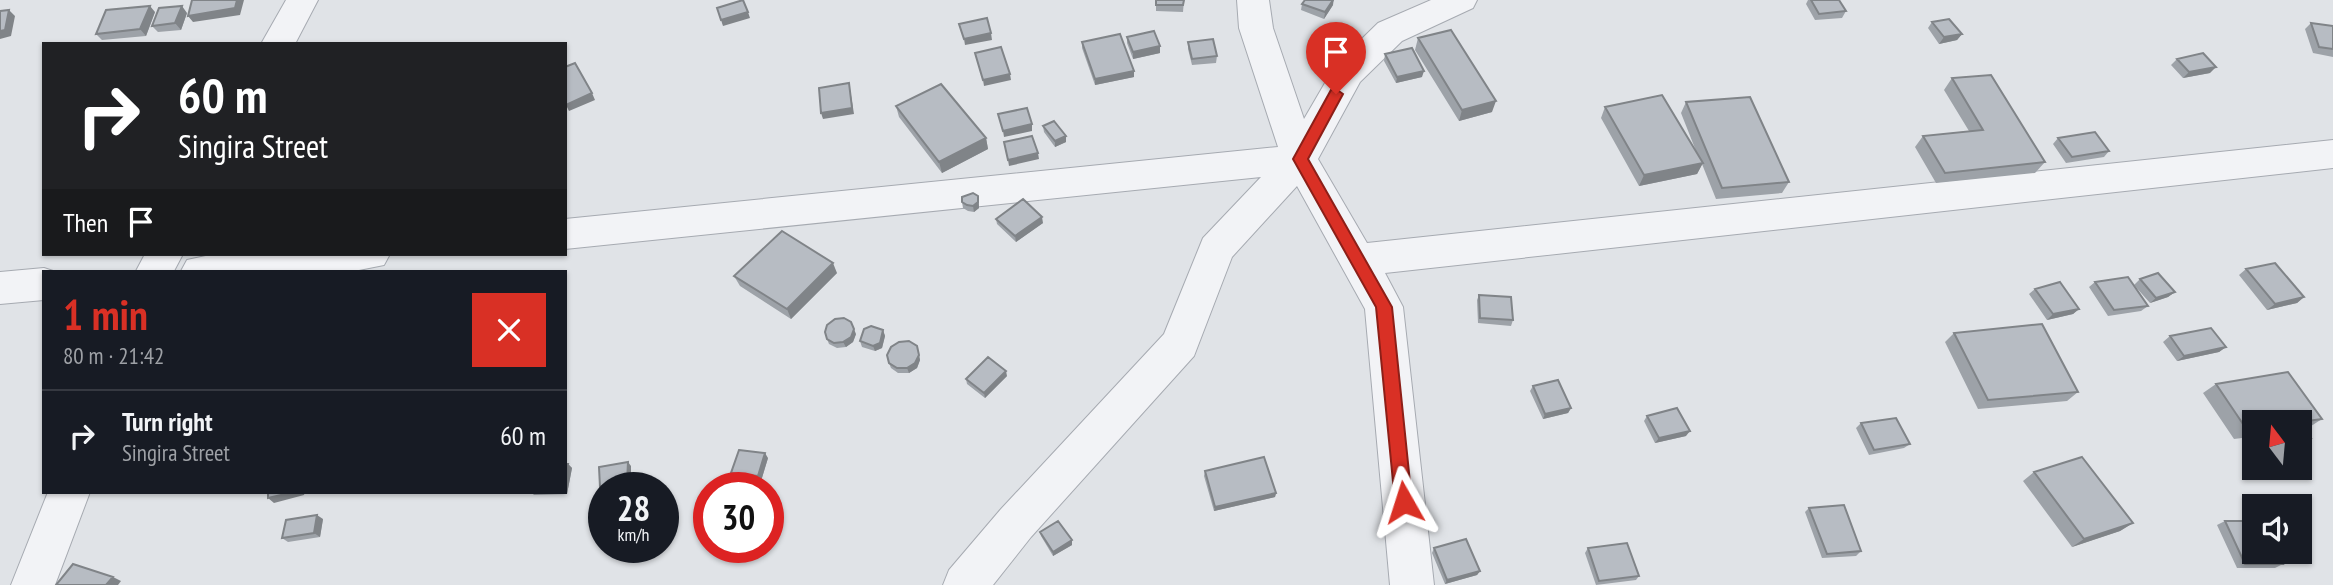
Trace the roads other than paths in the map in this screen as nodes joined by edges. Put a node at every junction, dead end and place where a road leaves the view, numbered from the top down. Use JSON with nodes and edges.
{"nodes":[{"id":1,"x":302,"y":0,"type":"edge"},
{"id":2,"x":1253,"y":0,"type":"edge"},
{"id":3,"x":1461,"y":0,"type":"edge"},
{"id":4,"x":279,"y":42,"type":"edge"},
{"id":5,"x":2333,"y":154,"type":"edge"},
{"id":6,"x":1300,"y":159,"type":"junction"},
{"id":7,"x":567,"y":234,"type":"edge"},
{"id":8,"x":351,"y":256,"type":"edge"},
{"id":9,"x":1358,"y":260,"type":"junction"},
{"id":10,"x":210,"y":270,"type":"edge"},
{"id":11,"x":42,"y":284,"type":"edge"},
{"id":12,"x":0,"y":288,"type":"edge"},
{"id":13,"x":68,"y":494,"type":"edge"},
{"id":14,"x":33,"y":585,"type":"edge"},
{"id":15,"x":965,"y":585,"type":"edge"},
{"id":16,"x":1412,"y":585,"type":"edge"}],
"edges":[{"from":1,"to":4,"type":"street"},
{"from":2,"to":6,"type":"street"},
{"from":3,"to":6,"type":"street"},
{"from":5,"to":9,"type":"street"},
{"from":6,"to":7,"type":"street"},
{"from":6,"to":9,"type":"street"},
{"from":6,"to":15,"type":"street"},
{"from":8,"to":10,"type":"street"},
{"from":9,"to":16,"type":"street"},
{"from":11,"to":12,"type":"street"},
{"from":13,"to":14,"type":"street"}]}
